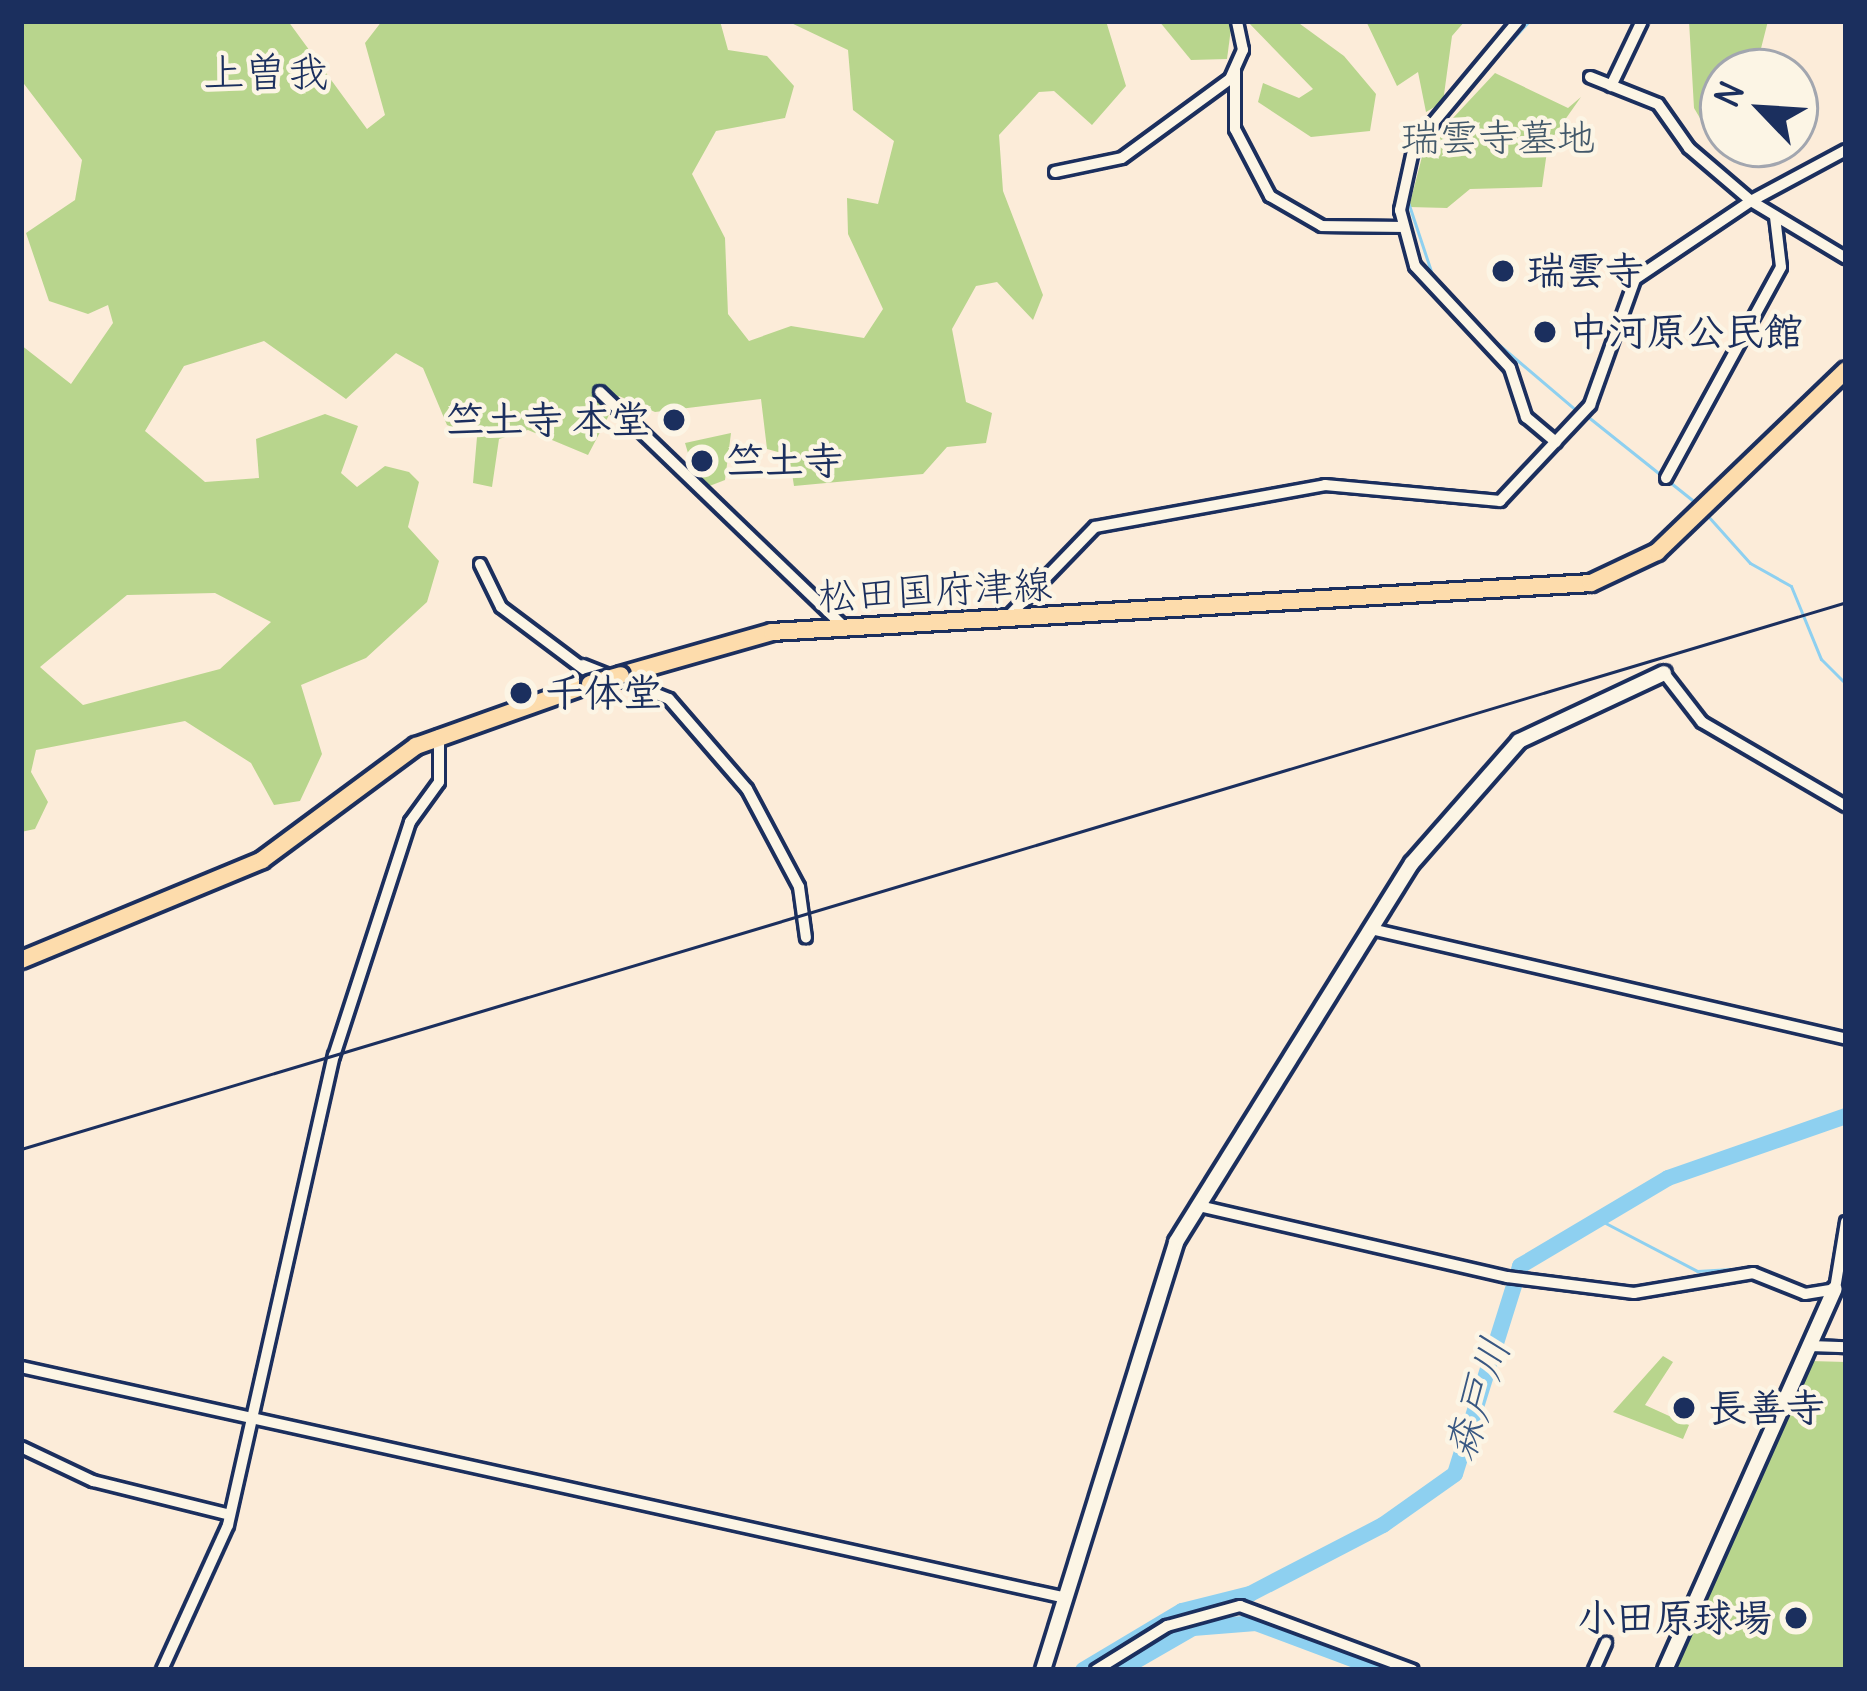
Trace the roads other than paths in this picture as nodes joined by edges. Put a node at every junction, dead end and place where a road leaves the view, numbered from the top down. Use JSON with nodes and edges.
{"nodes":[{"id":1,"x":1237,"y":21,"type":"edge"},
{"id":2,"x":1518,"y":21,"type":"edge"},
{"id":3,"x":1642,"y":21,"type":"edge"},
{"id":4,"x":1235,"y":70,"type":"junction"},
{"id":5,"x":1590,"y":77,"type":"dead end"},
{"id":6,"x":1611,"y":86,"type":"junction"},
{"id":7,"x":1846,"y":150,"type":"edge"},
{"id":8,"x":1054,"y":172,"type":"dead end"},
{"id":9,"x":1751,"y":201,"type":"junction"},
{"id":10,"x":1775,"y":217,"type":"junction"},
{"id":11,"x":1402,"y":227,"type":"junction"},
{"id":12,"x":1846,"y":258,"type":"edge"},
{"id":13,"x":1846,"y":370,"type":"edge"},
{"id":14,"x":600,"y":392,"type":"dead end"},
{"id":15,"x":1556,"y":442,"type":"junction"},
{"id":16,"x":1667,"y":476,"type":"dead end"},
{"id":17,"x":480,"y":564,"type":"dead end"},
{"id":18,"x":1006,"y":620,"type":"junction"},
{"id":19,"x":846,"y":629,"type":"junction"},
{"id":20,"x":583,"y":665,"type":"junction"},
{"id":21,"x":647,"y":665,"type":"junction"},
{"id":22,"x":1664,"y":673,"type":"joint"},
{"id":23,"x":590,"y":685,"type":"junction"},
{"id":24,"x":646,"y":689,"type":"junction"},
{"id":25,"x":439,"y":735,"type":"junction"},
{"id":26,"x":1846,"y":806,"type":"edge"},
{"id":27,"x":1371,"y":929,"type":"junction"},
{"id":28,"x":806,"y":938,"type":"dead end"},
{"id":29,"x":21,"y":960,"type":"edge"},
{"id":30,"x":1846,"y":1039,"type":"edge"},
{"id":31,"x":1198,"y":1206,"type":"junction"},
{"id":32,"x":1846,"y":1222,"type":"edge"},
{"id":33,"x":1843,"y":1272,"type":"edge"},
{"id":34,"x":1835,"y":1289,"type":"junction"},
{"id":35,"x":1810,"y":1346,"type":"junction"},
{"id":36,"x":1846,"y":1348,"type":"edge"},
{"id":37,"x":21,"y":1367,"type":"edge"},
{"id":38,"x":253,"y":1419,"type":"junction"},
{"id":39,"x":21,"y":1447,"type":"edge"},
{"id":40,"x":230,"y":1514,"type":"junction"},
{"id":41,"x":1061,"y":1598,"type":"junction"},
{"id":42,"x":1606,"y":1643,"type":"dead end"},
{"id":43,"x":162,"y":1670,"type":"edge"},
{"id":44,"x":1042,"y":1670,"type":"edge"},
{"id":45,"x":1096,"y":1670,"type":"edge"},
{"id":46,"x":1413,"y":1670,"type":"edge"},
{"id":47,"x":1594,"y":1670,"type":"edge"},
{"id":48,"x":1665,"y":1670,"type":"edge"}],
"edges":[{"from":1,"to":4,"type":"street"},
{"from":2,"to":11,"type":"street"},
{"from":3,"to":6,"type":"street"},
{"from":4,"to":8,"type":"street"},
{"from":4,"to":11,"type":"street"},
{"from":5,"to":6,"type":"street"},
{"from":6,"to":9,"type":"street"},
{"from":7,"to":9,"type":"street"},
{"from":9,"to":10,"type":"street"},
{"from":9,"to":15,"type":"street"},
{"from":10,"to":12,"type":"street"},
{"from":10,"to":16,"type":"street"},
{"from":11,"to":15,"type":"street"},
{"from":13,"to":18,"type":"main road","name":"松田国府津線"},
{"from":14,"to":19,"type":"street"},
{"from":15,"to":18,"type":"street"},
{"from":17,"to":20,"type":"street"},
{"from":18,"to":19,"type":"main road","name":"松田国府津線"},
{"from":19,"to":21,"type":"main road","name":"松田国府津線"},
{"from":20,"to":23,"type":"street"},
{"from":20,"to":24,"type":"street"},
{"from":21,"to":23,"type":"main road","name":"松田国府津線","bridge":true},
{"from":21,"to":24,"type":"street"},
{"from":22,"to":26,"type":"street"},
{"from":22,"to":27,"type":"street"},
{"from":23,"to":25,"type":"main road","name":"松田国府津線"},
{"from":24,"to":28,"type":"street"},
{"from":25,"to":29,"type":"main road","name":"松田国府津線"},
{"from":25,"to":38,"type":"street"},
{"from":27,"to":30,"type":"street"},
{"from":27,"to":31,"type":"street"},
{"from":31,"to":34,"type":"street"},
{"from":31,"to":41,"type":"street"},
{"from":32,"to":33,"type":"street"},
{"from":33,"to":34,"type":"street"},
{"from":34,"to":35,"type":"street"},
{"from":35,"to":36,"type":"street"},
{"from":35,"to":48,"type":"street"},
{"from":37,"to":38,"type":"street"},
{"from":38,"to":40,"type":"street"},
{"from":38,"to":41,"type":"street"},
{"from":39,"to":40,"type":"street"},
{"from":40,"to":43,"type":"street"},
{"from":41,"to":44,"type":"street"},
{"from":42,"to":47,"type":"street"},
{"from":45,"to":46,"type":"street"}]}
